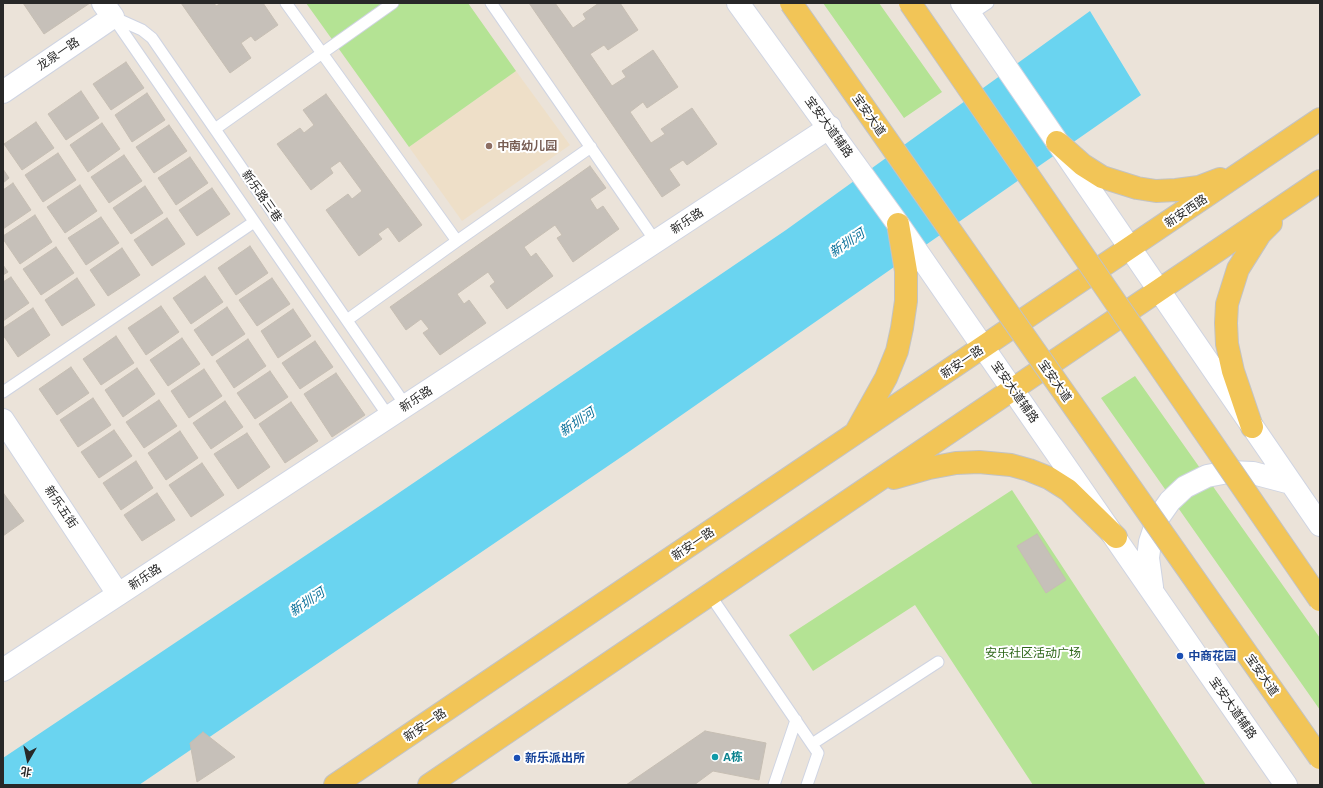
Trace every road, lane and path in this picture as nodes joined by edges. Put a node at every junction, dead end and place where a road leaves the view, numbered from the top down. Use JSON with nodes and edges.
{"nodes":[{"id":1,"x":286,"y":3,"type":"edge"},
{"id":2,"x":392,"y":3,"type":"edge"},
{"id":3,"x":491,"y":3,"type":"edge"},
{"id":4,"x":738,"y":3,"type":"edge"},
{"id":5,"x":791,"y":3,"type":"edge"},
{"id":6,"x":910,"y":3,"type":"edge"},
{"id":7,"x":988,"y":3,"type":"edge"},
{"id":8,"x":966,"y":9,"type":"edge"},
{"id":9,"x":108,"y":10,"type":"edge"},
{"id":10,"x":322,"y":53,"type":"junction"},
{"id":11,"x":3,"y":92,"type":"edge"},
{"id":12,"x":1320,"y":119,"type":"edge"},
{"id":13,"x":830,"y":127,"type":"junction"},
{"id":14,"x":215,"y":129,"type":"junction"},
{"id":15,"x":1057,"y":142,"type":"junction"},
{"id":16,"x":591,"y":147,"type":"junction"},
{"id":17,"x":1264,"y":158,"type":"junction"},
{"id":18,"x":1320,"y":181,"type":"edge"},
{"id":19,"x":1298,"y":196,"type":"junction"},
{"id":20,"x":254,"y":222,"type":"junction"},
{"id":21,"x":898,"y":224,"type":"junction"},
{"id":22,"x":457,"y":242,"type":"junction"},
{"id":23,"x":656,"y":242,"type":"junction"},
{"id":24,"x":1130,"y":249,"type":"junction"},
{"id":25,"x":1159,"y":291,"type":"junction"},
{"id":26,"x":1051,"y":302,"type":"joint"},
{"id":27,"x":347,"y":320,"type":"junction"},
{"id":28,"x":984,"y":348,"type":"junction"},
{"id":29,"x":1013,"y":390,"type":"junction"},
{"id":30,"x":3,"y":392,"type":"edge"},
{"id":31,"x":397,"y":411,"type":"junction"},
{"id":32,"x":3,"y":420,"type":"edge"},
{"id":33,"x":1252,"y":427,"type":"junction"},
{"id":34,"x":855,"y":435,"type":"junction"},
{"id":35,"x":874,"y":484,"type":"junction"},
{"id":36,"x":1291,"y":484,"type":"junction"},
{"id":37,"x":1320,"y":525,"type":"edge"},
{"id":38,"x":1116,"y":537,"type":"junction"},
{"id":39,"x":737,"y":577,"type":"joint"},
{"id":40,"x":1153,"y":591,"type":"junction"},
{"id":41,"x":118,"y":594,"type":"junction"},
{"id":42,"x":710,"y":595,"type":"junction"},
{"id":43,"x":1320,"y":600,"type":"edge"},
{"id":44,"x":938,"y":662,"type":"dead end"},
{"id":45,"x":3,"y":670,"type":"edge"},
{"id":46,"x":796,"y":720,"type":"junction"},
{"id":47,"x":812,"y":744,"type":"junction"},
{"id":48,"x":1320,"y":758,"type":"edge"},
{"id":49,"x":335,"y":785,"type":"edge"},
{"id":50,"x":429,"y":785,"type":"edge"},
{"id":51,"x":774,"y":785,"type":"edge"},
{"id":52,"x":807,"y":785,"type":"edge"},
{"id":53,"x":1286,"y":785,"type":"edge"}],
"edges":[{"from":1,"to":10,"type":"lane"},
{"from":2,"to":10,"type":"lane"},
{"from":3,"to":16,"type":"lane"},
{"from":4,"to":13,"type":"main road","name":"宝安大道辅路"},
{"from":5,"to":48,"type":"main road","name":"宝安大道","bridge":true},
{"from":6,"to":43,"type":"main road","bridge":true},
{"from":7,"to":8,"type":"lane"},
{"from":8,"to":15,"type":"main road"},
{"from":9,"to":11,"type":"main road","name":"龙泉一路"},
{"from":9,"to":14,"type":"lane","name":"新乐路三巷"},
{"from":9,"to":20,"type":"lane"},
{"from":10,"to":14,"type":"lane"},
{"from":10,"to":22,"type":"lane"},
{"from":12,"to":17,"type":"main road","name":"新安西路"},
{"from":13,"to":21,"type":"main road","name":"宝安大道辅路"},
{"from":13,"to":23,"type":"main road","name":"新乐路"},
{"from":14,"to":27,"type":"lane","name":"新乐路三巷"},
{"from":15,"to":17,"type":"main road"},
{"from":15,"to":24,"type":"main road"},
{"from":16,"to":22,"type":"lane"},
{"from":16,"to":23,"type":"lane"},
{"from":17,"to":24,"type":"main road","name":"新安西路"},
{"from":18,"to":19,"type":"main road"},
{"from":19,"to":25,"type":"main road"},
{"from":19,"to":33,"type":"main road"},
{"from":20,"to":30,"type":"lane"},
{"from":20,"to":31,"type":"lane"},
{"from":21,"to":28,"type":"main road","name":"宝安大道辅路"},
{"from":21,"to":34,"type":"main road"},
{"from":22,"to":27,"type":"lane"},
{"from":23,"to":31,"type":"main road","name":"新乐路"},
{"from":24,"to":25,"type":"main road"},
{"from":24,"to":26,"type":"main road","name":"新安西路"},
{"from":25,"to":29,"type":"main road"},
{"from":25,"to":33,"type":"main road"},
{"from":26,"to":28,"type":"main road","name":"新安一路"},
{"from":27,"to":31,"type":"lane","name":"新乐路三巷"},
{"from":28,"to":29,"type":"main road","name":"宝安大道辅路"},
{"from":28,"to":34,"type":"main road","name":"新安一路"},
{"from":29,"to":35,"type":"main road"},
{"from":29,"to":38,"type":"main road","name":"宝安大道辅路"},
{"from":31,"to":41,"type":"main road","name":"新乐路"},
{"from":32,"to":41,"type":"main road","name":"新乐五街"},
{"from":33,"to":36,"type":"main road"},
{"from":34,"to":49,"type":"main road","name":"新安一路"},
{"from":35,"to":38,"type":"main road"},
{"from":35,"to":39,"type":"main road"},
{"from":36,"to":37,"type":"main road"},
{"from":36,"to":40,"type":"main road"},
{"from":38,"to":40,"type":"main road","name":"宝安大道辅路"},
{"from":39,"to":42,"type":"lane"},
{"from":40,"to":53,"type":"main road","name":"宝安大道辅路"},
{"from":41,"to":45,"type":"main road","name":"新乐路"},
{"from":42,"to":46,"type":"lane"},
{"from":42,"to":50,"type":"main road"},
{"from":44,"to":47,"type":"lane"},
{"from":46,"to":47,"type":"lane"},
{"from":46,"to":51,"type":"lane"},
{"from":47,"to":52,"type":"lane"}]}
